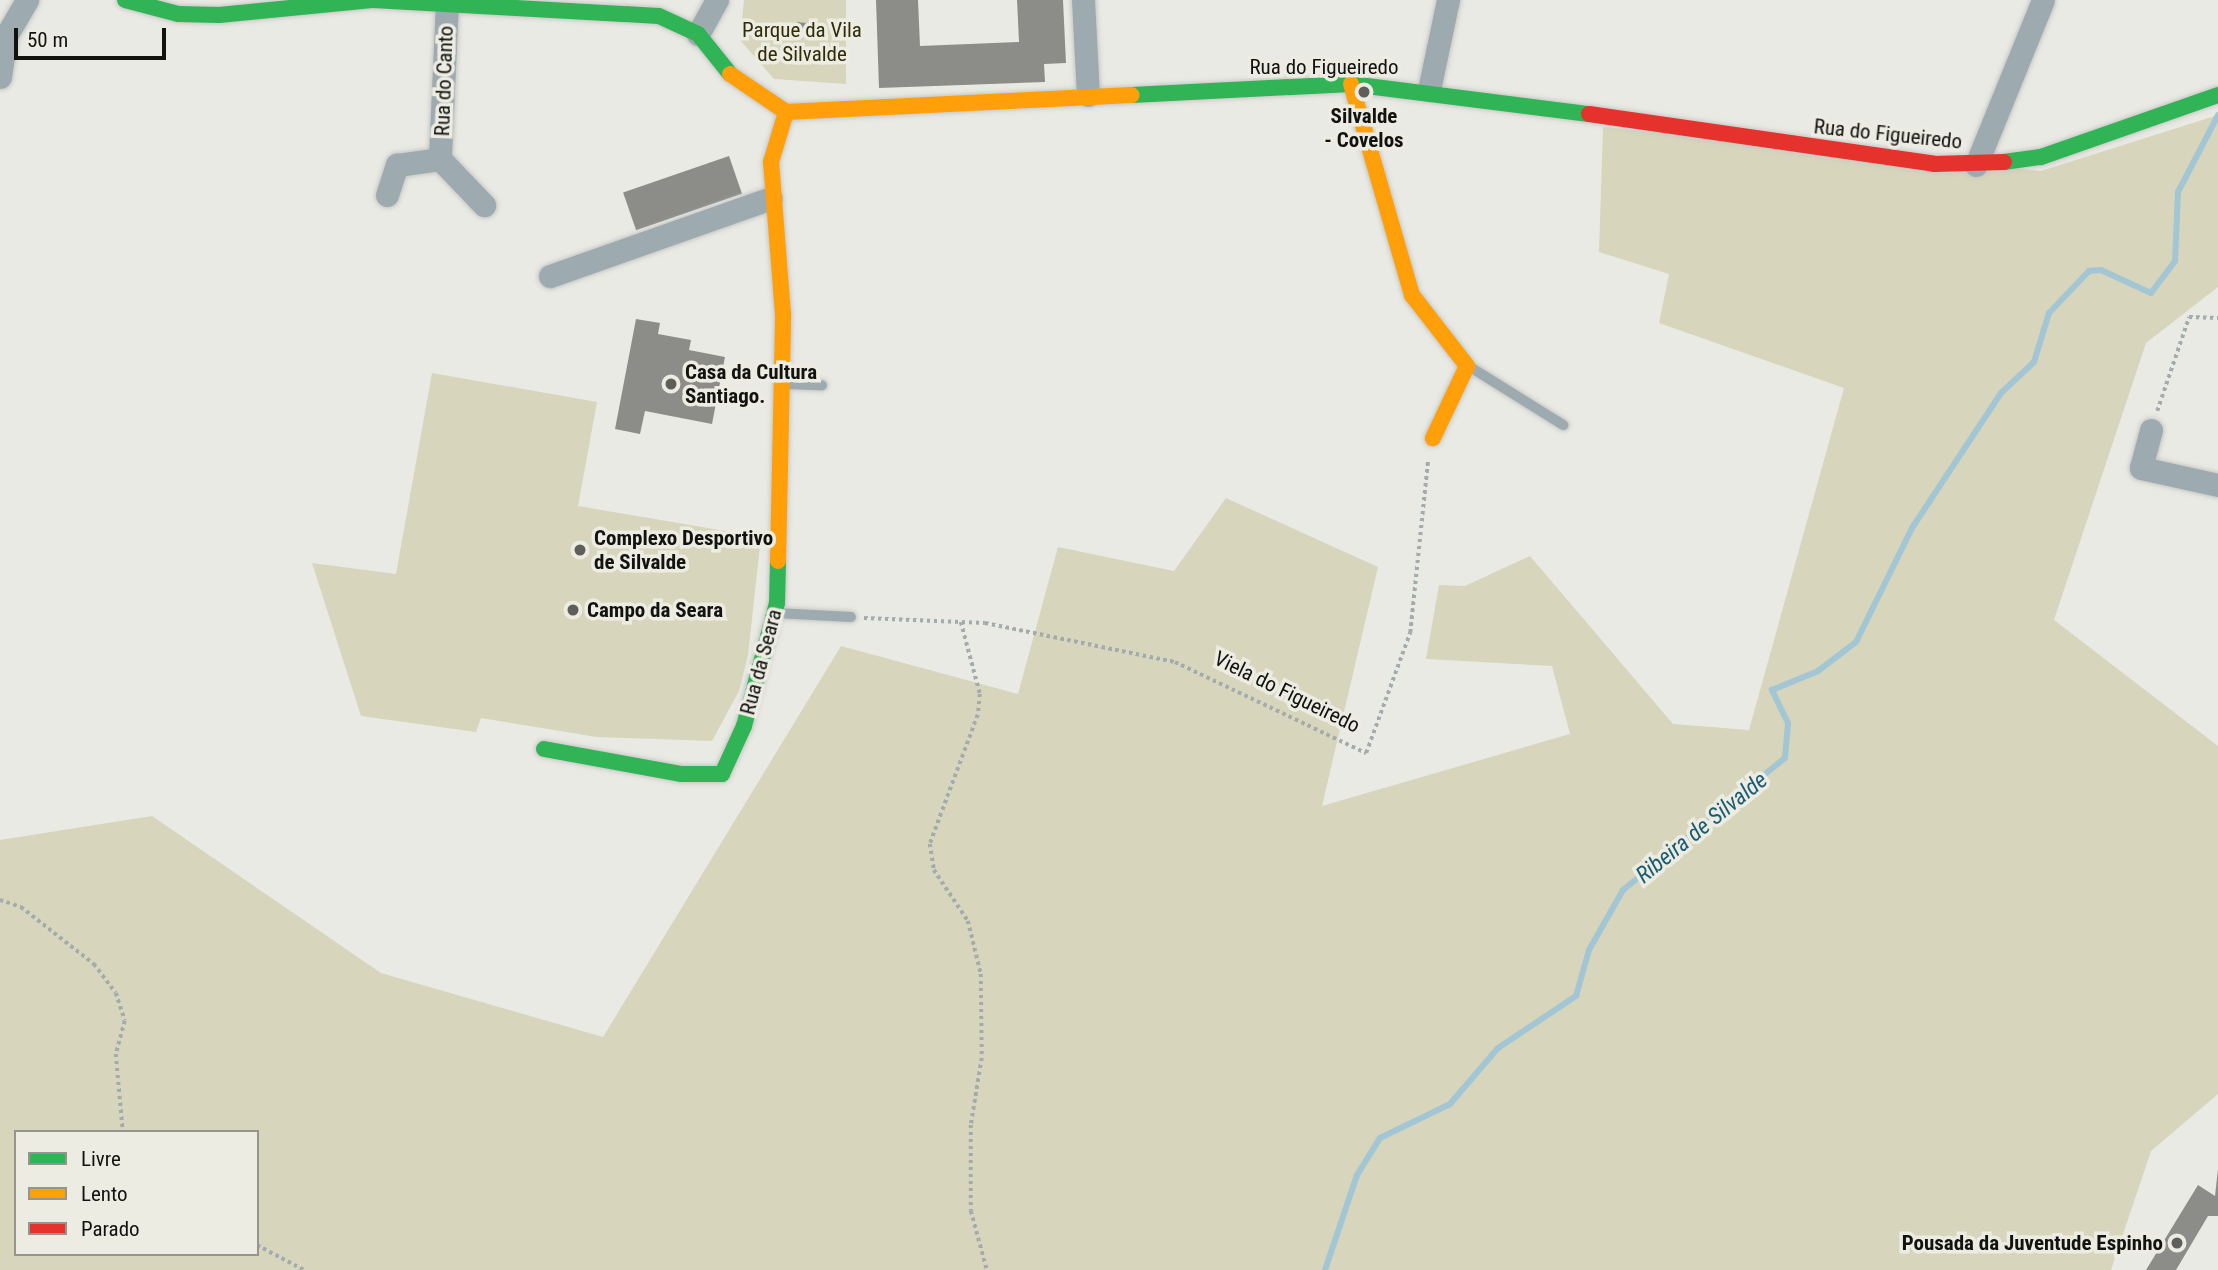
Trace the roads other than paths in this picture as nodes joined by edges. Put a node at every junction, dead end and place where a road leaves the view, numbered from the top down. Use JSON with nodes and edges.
{"nodes":[{"id":1,"x":27,"y":0,"type":"edge"},
{"id":2,"x":125,"y":0,"type":"edge"},
{"id":3,"x":372,"y":0,"type":"edge"},
{"id":4,"x":717,"y":0,"type":"edge"},
{"id":5,"x":1083,"y":0,"type":"edge"},
{"id":6,"x":1448,"y":0,"type":"edge"},
{"id":7,"x":2043,"y":0,"type":"edge"},
{"id":8,"x":447,"y":2,"type":"junction"},
{"id":9,"x":698,"y":34,"type":"junction"},
{"id":10,"x":0,"y":77,"type":"edge"},
{"id":11,"x":1351,"y":84,"type":"junction"},
{"id":12,"x":1429,"y":90,"type":"junction"},
{"id":13,"x":2218,"y":94,"type":"edge"},
{"id":14,"x":1088,"y":95,"type":"junction"},
{"id":15,"x":786,"y":111,"type":"junction"},
{"id":16,"x":440,"y":159,"type":"junction"},
{"id":17,"x":1976,"y":165,"type":"junction"},
{"id":18,"x":387,"y":195,"type":"dead end"},
{"id":19,"x":771,"y":198,"type":"junction"},
{"id":20,"x":484,"y":205,"type":"dead end"},
{"id":21,"x":550,"y":276,"type":"dead end"},
{"id":22,"x":1468,"y":366,"type":"junction"},
{"id":23,"x":780,"y":384,"type":"junction"},
{"id":24,"x":822,"y":386,"type":"dead end"},
{"id":25,"x":1563,"y":425,"type":"dead end"},
{"id":26,"x":2151,"y":429,"type":"road end"},
{"id":27,"x":1433,"y":438,"type":"road end"},
{"id":28,"x":2218,"y":485,"type":"edge"},
{"id":29,"x":775,"y":613,"type":"junction"},
{"id":30,"x":850,"y":617,"type":"road end"},
{"id":31,"x":544,"y":749,"type":"dead end"}],
"edges":[{"from":1,"to":10,"type":"street"},
{"from":2,"to":3,"type":"main road"},
{"from":3,"to":8,"type":"main road"},
{"from":4,"to":9,"type":"street"},
{"from":5,"to":14,"type":"street"},
{"from":6,"to":12,"type":"street"},
{"from":7,"to":17,"type":"street"},
{"from":8,"to":9,"type":"main road"},
{"from":8,"to":16,"type":"street","name":"Rua do Canto"},
{"from":9,"to":15,"type":"main road"},
{"from":11,"to":12,"type":"main road","name":"Rua do Figueiredo"},
{"from":11,"to":14,"type":"main road","name":"Rua do Figueiredo"},
{"from":11,"to":22,"type":"main road"},
{"from":12,"to":17,"type":"main road","name":"Rua do Figueiredo"},
{"from":13,"to":17,"type":"main road","name":"Rua do Figueiredo"},
{"from":14,"to":15,"type":"main road","name":"Rua do Figueiredo"},
{"from":15,"to":19,"type":"main road","name":"Rua da Seara"},
{"from":16,"to":18,"type":"street","name":"Rua do Canto"},
{"from":16,"to":20,"type":"street","name":"Rua do Canto"},
{"from":19,"to":21,"type":"street"},
{"from":19,"to":23,"type":"main road","name":"Rua da Seara"},
{"from":22,"to":25,"type":"lane"},
{"from":22,"to":27,"type":"main road"},
{"from":23,"to":24,"type":"lane"},
{"from":23,"to":29,"type":"main road","name":"Rua da Seara"},
{"from":26,"to":28,"type":"street"},
{"from":29,"to":30,"type":"lane"},
{"from":29,"to":31,"type":"main road","name":"Rua da Seara"}]}
